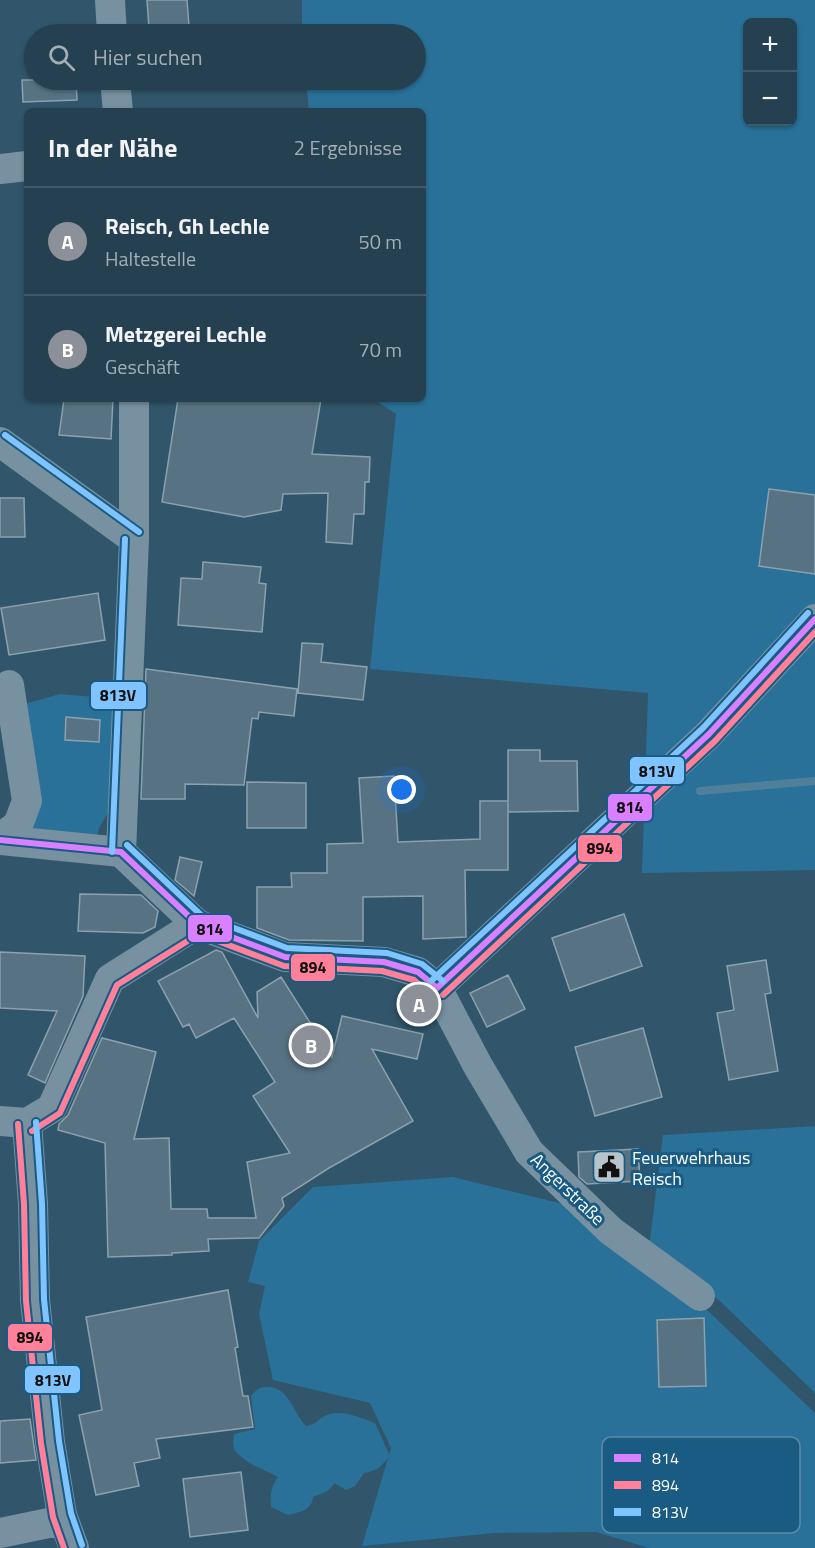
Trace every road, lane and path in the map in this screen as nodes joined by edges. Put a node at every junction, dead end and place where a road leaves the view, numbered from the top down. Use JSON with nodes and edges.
{"nodes":[{"id":1,"x":110,"y":0,"type":"edge"},
{"id":2,"x":111,"y":24,"type":"edge"},
{"id":3,"x":116,"y":90,"type":"edge"},
{"id":4,"x":118,"y":108,"type":"edge"},
{"id":5,"x":24,"y":166,"type":"edge"},
{"id":6,"x":0,"y":169,"type":"edge"},
{"id":7,"x":134,"y":402,"type":"edge"},
{"id":8,"x":0,"y":442,"type":"edge"},
{"id":9,"x":134,"y":539,"type":"junction"},
{"id":10,"x":815,"y":619,"type":"edge"},
{"id":11,"x":9,"y":685,"type":"dead end"},
{"id":12,"x":0,"y":839,"type":"edge"},
{"id":13,"x":120,"y":852,"type":"junction"},
{"id":14,"x":197,"y":924,"type":"junction"},
{"id":15,"x":437,"y":988,"type":"junction"},
{"id":16,"x":14,"y":1122,"type":"edge"},
{"id":17,"x":700,"y":1296,"type":"dead end"},
{"id":18,"x":63,"y":1521,"type":"junction"},
{"id":19,"x":0,"y":1533,"type":"edge"},
{"id":20,"x":74,"y":1548,"type":"edge"}],
"edges":[{"from":1,"to":2,"type":"street"},
{"from":3,"to":4,"type":"street"},
{"from":5,"to":6,"type":"street"},
{"from":7,"to":9,"type":"street"},
{"from":8,"to":9,"type":"street"},
{"from":9,"to":13,"type":"street"},
{"from":10,"to":15,"type":"street"},
{"from":11,"to":12,"type":"street"},
{"from":12,"to":13,"type":"street"},
{"from":13,"to":14,"type":"street"},
{"from":14,"to":15,"type":"street"},
{"from":14,"to":16,"type":"street"},
{"from":15,"to":17,"type":"street","name":"Angerstraße"},
{"from":16,"to":18,"type":"street"},
{"from":18,"to":19,"type":"street"},
{"from":18,"to":20,"type":"street"}]}
